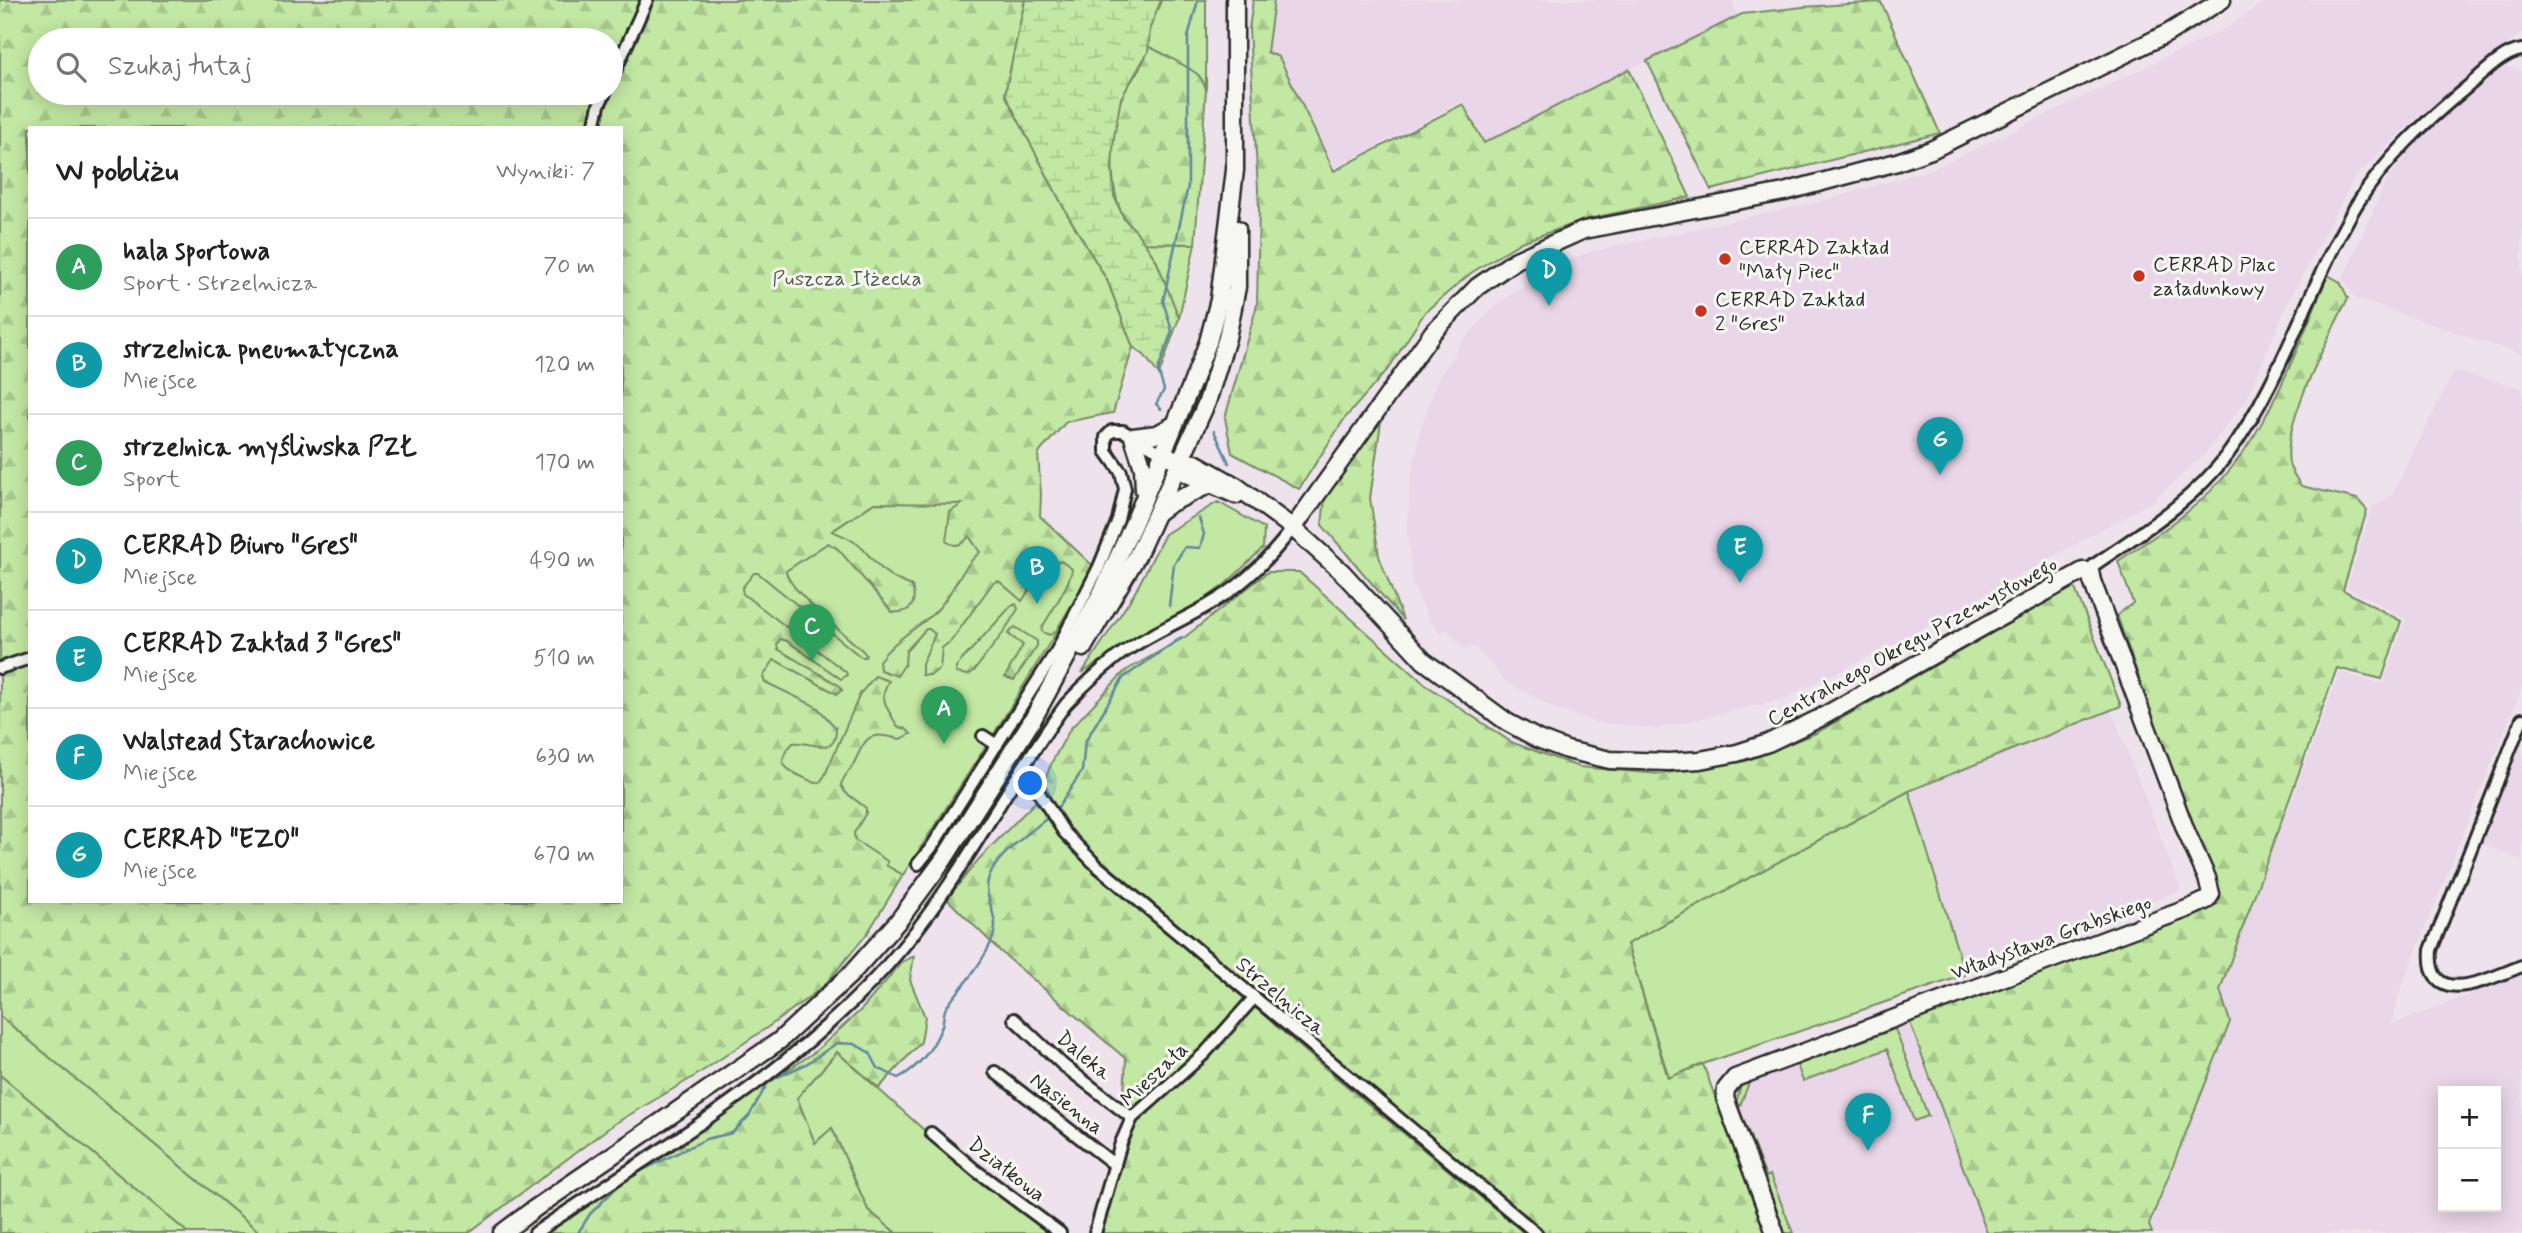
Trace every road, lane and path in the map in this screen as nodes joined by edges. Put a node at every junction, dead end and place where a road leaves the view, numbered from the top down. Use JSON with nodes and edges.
{"nodes":[{"id":1,"x":647,"y":0,"type":"edge"},
{"id":2,"x":1235,"y":0,"type":"edge"},
{"id":3,"x":2222,"y":0,"type":"edge"},
{"id":4,"x":2520,"y":50,"type":"edge"},
{"id":5,"x":623,"y":53,"type":"edge"},
{"id":6,"x":601,"y":105,"type":"edge"},
{"id":7,"x":595,"y":126,"type":"edge"},
{"id":8,"x":1234,"y":179,"type":"junction"},
{"id":9,"x":1174,"y":425,"type":"junction"},
{"id":10,"x":1193,"y":433,"type":"junction"},
{"id":11,"x":1133,"y":436,"type":"junction"},
{"id":12,"x":1162,"y":453,"type":"junction"},
{"id":13,"x":1180,"y":462,"type":"junction"},
{"id":14,"x":1208,"y":477,"type":"junction"},
{"id":15,"x":1143,"y":500,"type":"junction"},
{"id":16,"x":1158,"y":512,"type":"junction"},
{"id":17,"x":1293,"y":528,"type":"junction"},
{"id":18,"x":2090,"y":571,"type":"junction"},
{"id":19,"x":28,"y":659,"type":"edge"},
{"id":20,"x":0,"y":668,"type":"edge"},
{"id":21,"x":1033,"y":719,"type":"junction"},
{"id":22,"x":2522,"y":719,"type":"edge"},
{"id":23,"x":983,"y":736,"type":"dead end"},
{"id":24,"x":997,"y":745,"type":"junction"},
{"id":25,"x":1023,"y":768,"type":"junction"},
{"id":26,"x":918,"y":864,"type":"dead end"},
{"id":27,"x":2522,"y":965,"type":"edge"},
{"id":28,"x":1254,"y":998,"type":"junction"},
{"id":29,"x":1014,"y":1019,"type":"dead end"},
{"id":30,"x":995,"y":1072,"type":"dead end"},
{"id":31,"x":1132,"y":1118,"type":"junction"},
{"id":32,"x":931,"y":1133,"type":"dead end"},
{"id":33,"x":1115,"y":1165,"type":"junction"},
{"id":34,"x":502,"y":1233,"type":"edge"},
{"id":35,"x":535,"y":1233,"type":"edge"},
{"id":36,"x":1060,"y":1233,"type":"edge"},
{"id":37,"x":1095,"y":1233,"type":"edge"},
{"id":38,"x":1536,"y":1233,"type":"edge"},
{"id":39,"x":1775,"y":1233,"type":"edge"}],
"edges":[{"from":1,"to":5,"type":"street"},
{"from":2,"to":8,"type":"street"},
{"from":3,"to":17,"type":"street"},
{"from":4,"to":18,"type":"street","name":"Centralnego Okręgu Przemysłowego"},
{"from":6,"to":7,"type":"street"},
{"from":8,"to":9,"type":"street"},
{"from":8,"to":10,"type":"street"},
{"from":9,"to":11,"type":"street"},
{"from":9,"to":12,"type":"street"},
{"from":10,"to":13,"type":"street"},
{"from":10,"to":14,"type":"street"},
{"from":11,"to":12,"type":"street"},
{"from":11,"to":15,"type":"street"},
{"from":11,"to":24,"type":"street"},
{"from":12,"to":13,"type":"street","name":"Centralnego Okręgu Przemysłowego"},
{"from":12,"to":15,"type":"street"},
{"from":13,"to":14,"type":"street","name":"Centralnego Okręgu Przemysłowego"},
{"from":13,"to":16,"type":"street"},
{"from":14,"to":16,"type":"street"},
{"from":14,"to":17,"type":"street","name":"Centralnego Okręgu Przemysłowego"},
{"from":15,"to":21,"type":"street"},
{"from":16,"to":21,"type":"street"},
{"from":17,"to":18,"type":"street","name":"Centralnego Okręgu Przemysłowego"},
{"from":17,"to":25,"type":"street"},
{"from":18,"to":39,"type":"street","name":"Władysława Grabskiego"},
{"from":19,"to":20,"type":"street"},
{"from":21,"to":34,"type":"street"},
{"from":22,"to":27,"type":"street"},
{"from":23,"to":24,"type":"street"},
{"from":24,"to":26,"type":"street"},
{"from":25,"to":28,"type":"street","name":"Strzelnicza"},
{"from":25,"to":35,"type":"street"},
{"from":28,"to":31,"type":"street","name":"Mieszała"},
{"from":28,"to":38,"type":"street","name":"Strzelnicza"},
{"from":29,"to":31,"type":"street","name":"Daleka"},
{"from":30,"to":33,"type":"street","name":"Nasienna"},
{"from":31,"to":33,"type":"street","name":"Mieszała"},
{"from":32,"to":36,"type":"street","name":"Działkowa"},
{"from":33,"to":37,"type":"street","name":"Mieszała"}]}
